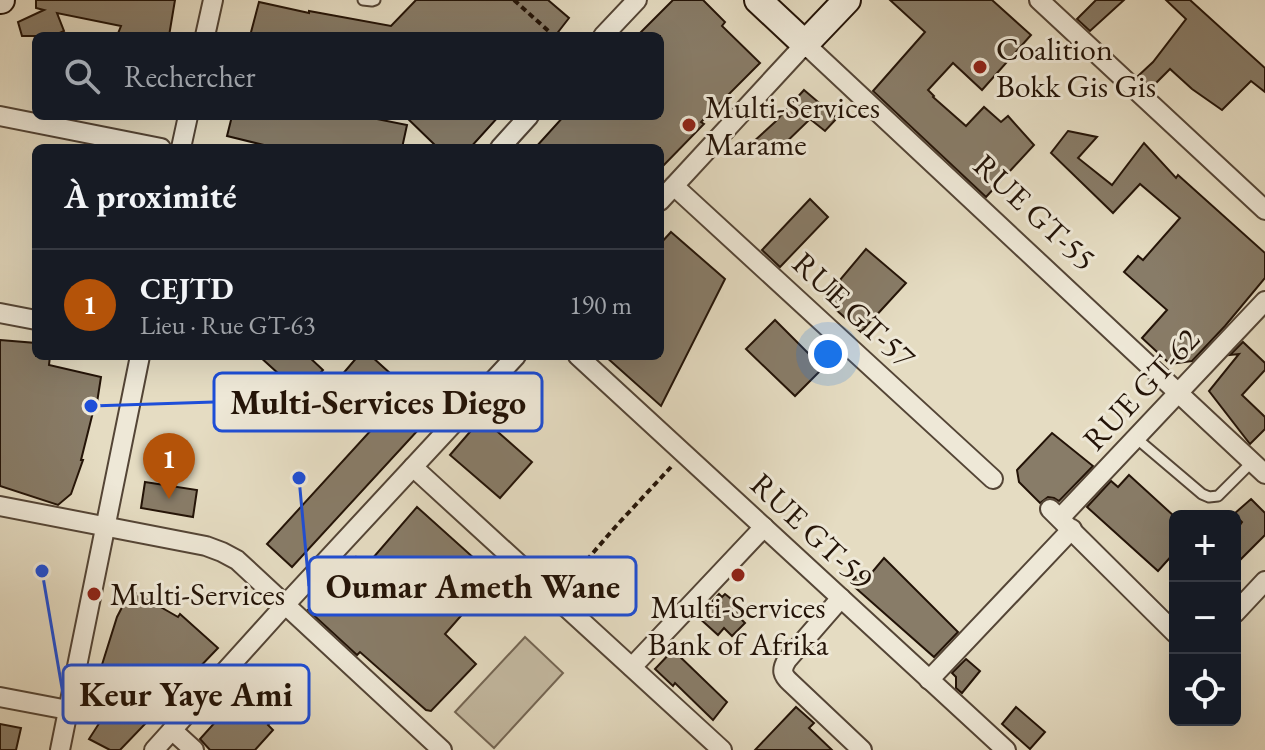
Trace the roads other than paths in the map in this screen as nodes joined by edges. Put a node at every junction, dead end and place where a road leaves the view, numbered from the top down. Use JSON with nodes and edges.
{"nodes":[{"id":1,"x":213,"y":0,"type":"edge"},
{"id":2,"x":363,"y":0,"type":"edge"},
{"id":3,"x":375,"y":0,"type":"edge"},
{"id":4,"x":637,"y":0,"type":"edge"},
{"id":5,"x":758,"y":0,"type":"edge"},
{"id":6,"x":847,"y":0,"type":"edge"},
{"id":7,"x":1039,"y":0,"type":"edge"},
{"id":8,"x":206,"y":32,"type":"edge"},
{"id":9,"x":607,"y":32,"type":"edge"},
{"id":10,"x":805,"y":44,"type":"junction"},
{"id":11,"x":0,"y":116,"type":"edge"},
{"id":12,"x":187,"y":120,"type":"edge"},
{"id":13,"x":525,"y":120,"type":"edge"},
{"id":14,"x":141,"y":144,"type":"edge"},
{"id":15,"x":182,"y":144,"type":"edge"},
{"id":16,"x":504,"y":144,"type":"edge"},
{"id":17,"x":674,"y":186,"type":"junction"},
{"id":18,"x":664,"y":197,"type":"edge"},
{"id":19,"x":1265,"y":210,"type":"edge"},
{"id":20,"x":1265,"y":301,"type":"edge"},
{"id":21,"x":0,"y":313,"type":"edge"},
{"id":22,"x":32,"y":319,"type":"edge"},
{"id":23,"x":139,"y":360,"type":"edge"},
{"id":24,"x":512,"y":360,"type":"edge"},
{"id":25,"x":582,"y":360,"type":"edge"},
{"id":26,"x":1178,"y":393,"type":"junction"},
{"id":27,"x":1136,"y":438,"type":"junction"},
{"id":28,"x":413,"y":467,"type":"junction"},
{"id":29,"x":1259,"y":468,"type":"edge"},
{"id":30,"x":993,"y":479,"type":"dead end"},
{"id":31,"x":0,"y":506,"type":"edge"},
{"id":32,"x":1061,"y":518,"type":"junction"},
{"id":33,"x":105,"y":526,"type":"junction"},
{"id":34,"x":764,"y":527,"type":"junction"},
{"id":35,"x":1265,"y":581,"type":"edge"},
{"id":36,"x":841,"y":598,"type":"junction"},
{"id":37,"x":285,"y":605,"type":"junction"},
{"id":38,"x":1241,"y":607,"type":"edge"},
{"id":39,"x":1169,"y":627,"type":"edge"},
{"id":40,"x":632,"y":667,"type":"junction"},
{"id":41,"x":929,"y":680,"type":"junction"},
{"id":42,"x":0,"y":697,"type":"edge"},
{"id":43,"x":68,"y":710,"type":"junction"},
{"id":44,"x":172,"y":730,"type":"junction"},
{"id":45,"x":60,"y":750,"type":"edge"},
{"id":46,"x":154,"y":750,"type":"edge"},
{"id":47,"x":194,"y":750,"type":"edge"},
{"id":48,"x":442,"y":750,"type":"edge"},
{"id":49,"x":722,"y":750,"type":"edge"},
{"id":50,"x":862,"y":750,"type":"edge"},
{"id":51,"x":1006,"y":750,"type":"edge"}],
"edges":[{"from":1,"to":8,"type":"street"},
{"from":2,"to":3,"type":"lane"},
{"from":4,"to":9,"type":"street"},
{"from":5,"to":10,"type":"street","name":"RUE GT-55"},
{"from":6,"to":10,"type":"street"},
{"from":7,"to":19,"type":"street"},
{"from":10,"to":17,"type":"street"},
{"from":10,"to":26,"type":"street","name":"RUE GT-55"},
{"from":11,"to":14,"type":"street"},
{"from":12,"to":15,"type":"street"},
{"from":13,"to":16,"type":"street"},
{"from":17,"to":18,"type":"street"},
{"from":17,"to":30,"type":"street","name":"RUE GT-57"},
{"from":20,"to":26,"type":"street","name":"RUE GT-62"},
{"from":21,"to":22,"type":"street"},
{"from":23,"to":33,"type":"street"},
{"from":24,"to":28,"type":"street"},
{"from":25,"to":34,"type":"street","name":"RUE GT-59"},
{"from":26,"to":27,"type":"street","name":"RUE GT-62"},
{"from":26,"to":29,"type":"street","name":"RUE GT-55"},
{"from":27,"to":29,"type":"lane"},
{"from":27,"to":32,"type":"street","name":"RUE GT-62"},
{"from":28,"to":37,"type":"street"},
{"from":28,"to":40,"type":"street"},
{"from":31,"to":33,"type":"street"},
{"from":32,"to":39,"type":"street"},
{"from":32,"to":41,"type":"street","name":"RUE GT-62"},
{"from":33,"to":37,"type":"street"},
{"from":33,"to":43,"type":"street"},
{"from":34,"to":36,"type":"street","name":"RUE GT-59"},
{"from":34,"to":40,"type":"street"},
{"from":35,"to":38,"type":"street"},
{"from":36,"to":41,"type":"street","name":"RUE GT-59"},
{"from":36,"to":50,"type":"street"},
{"from":37,"to":44,"type":"street"},
{"from":37,"to":48,"type":"street"},
{"from":40,"to":49,"type":"street"},
{"from":41,"to":51,"type":"street","name":"RUE GT-59"},
{"from":42,"to":43,"type":"street"},
{"from":43,"to":45,"type":"street"},
{"from":44,"to":46,"type":"street"},
{"from":44,"to":47,"type":"street"}]}
